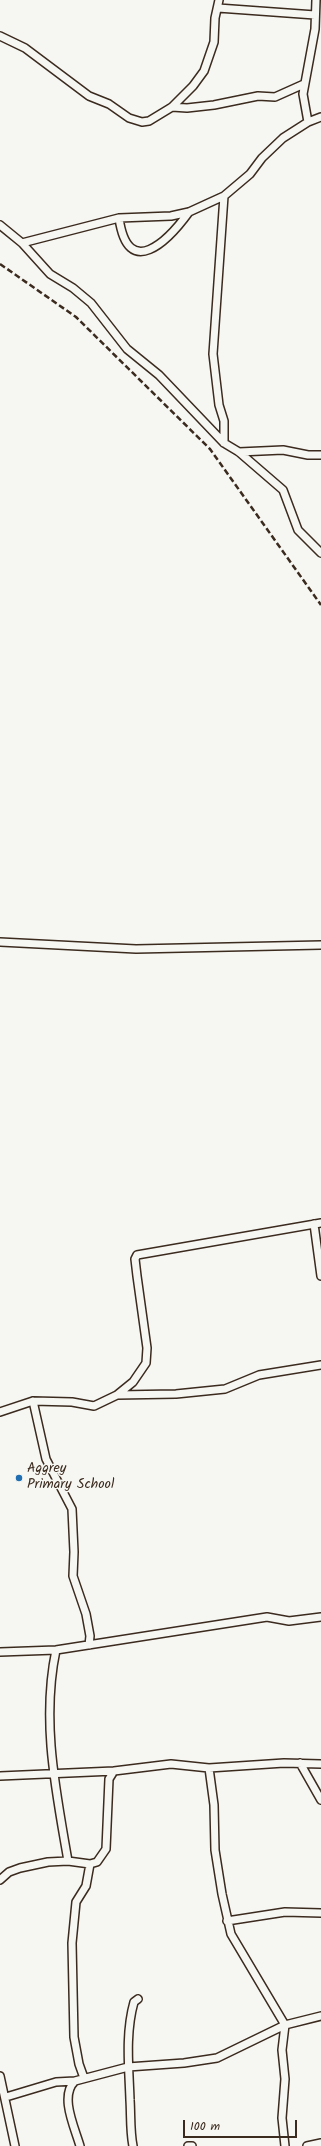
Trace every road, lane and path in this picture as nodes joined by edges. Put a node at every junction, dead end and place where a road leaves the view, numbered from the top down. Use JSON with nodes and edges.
{"nodes":[{"id":1,"x":219,"y":0,"type":"edge"},
{"id":2,"x":316,"y":0,"type":"edge"},
{"id":3,"x":218,"y":8,"type":"junction"},
{"id":4,"x":315,"y":15,"type":"junction"},
{"id":5,"x":0,"y":36,"type":"edge"},
{"id":6,"x":304,"y":84,"type":"junction"},
{"id":7,"x":172,"y":107,"type":"junction"},
{"id":8,"x":321,"y":117,"type":"edge"},
{"id":9,"x":321,"y":120,"type":"edge"},
{"id":10,"x":308,"y":122,"type":"junction"},
{"id":11,"x":224,"y":196,"type":"junction"},
{"id":12,"x":189,"y":212,"type":"junction"},
{"id":13,"x":119,"y":218,"type":"junction"},
{"id":14,"x":0,"y":225,"type":"edge"},
{"id":15,"x":22,"y":243,"type":"junction"},
{"id":16,"x":224,"y":443,"type":"junction"},
{"id":17,"x":239,"y":452,"type":"junction"},
{"id":18,"x":321,"y":455,"type":"edge"},
{"id":19,"x":321,"y":553,"type":"edge"},
{"id":20,"x":0,"y":942,"type":"edge"},
{"id":21,"x":321,"y":945,"type":"edge"},
{"id":22,"x":318,"y":1224,"type":"edge"},
{"id":23,"x":321,"y":1276,"type":"edge"},
{"id":24,"x":321,"y":1365,"type":"edge"},
{"id":25,"x":117,"y":1395,"type":"junction"},
{"id":26,"x":33,"y":1401,"type":"junction"},
{"id":27,"x":0,"y":1412,"type":"edge"},
{"id":28,"x":321,"y":1617,"type":"edge"},
{"id":29,"x":89,"y":1645,"type":"junction"},
{"id":30,"x":56,"y":1650,"type":"junction"},
{"id":31,"x":0,"y":1652,"type":"edge"},
{"id":32,"x":300,"y":1763,"type":"junction"},
{"id":33,"x":321,"y":1764,"type":"edge"},
{"id":34,"x":209,"y":1768,"type":"junction"},
{"id":35,"x":114,"y":1771,"type":"junction"},
{"id":36,"x":53,"y":1773,"type":"junction"},
{"id":37,"x":0,"y":1776,"type":"edge"},
{"id":38,"x":321,"y":1800,"type":"edge"},
{"id":39,"x":68,"y":1861,"type":"junction"},
{"id":40,"x":90,"y":1864,"type":"junction"},
{"id":41,"x":0,"y":1880,"type":"edge"},
{"id":42,"x":321,"y":1913,"type":"edge"},
{"id":43,"x":227,"y":1921,"type":"junction"},
{"id":44,"x":138,"y":1999,"type":"dead end"},
{"id":45,"x":321,"y":2016,"type":"edge"},
{"id":46,"x":285,"y":2025,"type":"junction"},
{"id":47,"x":128,"y":2067,"type":"junction"},
{"id":48,"x":0,"y":2076,"type":"edge"},
{"id":49,"x":84,"y":2078,"type":"junction"},
{"id":50,"x":74,"y":2081,"type":"junction"},
{"id":51,"x":6,"y":2097,"type":"junction"},
{"id":52,"x":321,"y":2143,"type":"edge"},
{"id":53,"x":15,"y":2146,"type":"edge"},
{"id":54,"x":80,"y":2146,"type":"edge"},
{"id":55,"x":134,"y":2146,"type":"edge"},
{"id":56,"x":188,"y":2146,"type":"edge"},
{"id":57,"x":192,"y":2146,"type":"edge"},
{"id":58,"x":285,"y":2146,"type":"edge"},
{"id":59,"x":307,"y":2146,"type":"edge"}],
"edges":[{"from":1,"to":3,"type":"street"},
{"from":2,"to":4,"type":"street"},
{"from":3,"to":4,"type":"street"},
{"from":3,"to":7,"type":"street"},
{"from":4,"to":6,"type":"street"},
{"from":5,"to":7,"type":"street"},
{"from":6,"to":7,"type":"street"},
{"from":6,"to":10,"type":"street"},
{"from":8,"to":9,"type":"street"},
{"from":8,"to":10,"type":"street"},
{"from":10,"to":11,"type":"street"},
{"from":11,"to":12,"type":"street"},
{"from":11,"to":16,"type":"street"},
{"from":12,"to":13,"type":"street"},
{"from":12,"to":13,"type":"street"},
{"from":13,"to":15,"type":"street"},
{"from":14,"to":15,"type":"street"},
{"from":15,"to":16,"type":"street"},
{"from":16,"to":17,"type":"street"},
{"from":17,"to":18,"type":"street"},
{"from":17,"to":19,"type":"street"},
{"from":20,"to":21,"type":"street"},
{"from":22,"to":23,"type":"street"},
{"from":22,"to":25,"type":"street"},
{"from":24,"to":25,"type":"street"},
{"from":25,"to":26,"type":"street"},
{"from":26,"to":27,"type":"street"},
{"from":26,"to":29,"type":"street"},
{"from":28,"to":29,"type":"street"},
{"from":29,"to":30,"type":"street"},
{"from":30,"to":31,"type":"street"},
{"from":30,"to":36,"type":"street"},
{"from":32,"to":33,"type":"street"},
{"from":32,"to":34,"type":"street"},
{"from":32,"to":38,"type":"street"},
{"from":34,"to":35,"type":"street"},
{"from":34,"to":43,"type":"street"},
{"from":35,"to":36,"type":"street"},
{"from":35,"to":40,"type":"street"},
{"from":36,"to":37,"type":"street"},
{"from":36,"to":39,"type":"street"},
{"from":39,"to":40,"type":"street"},
{"from":39,"to":41,"type":"street"},
{"from":40,"to":49,"type":"street"},
{"from":42,"to":43,"type":"street"},
{"from":43,"to":46,"type":"street"},
{"from":44,"to":47,"type":"street"},
{"from":45,"to":46,"type":"street"},
{"from":46,"to":47,"type":"street"},
{"from":46,"to":58,"type":"street"},
{"from":47,"to":49,"type":"street"},
{"from":47,"to":55,"type":"street"},
{"from":48,"to":51,"type":"street"},
{"from":49,"to":50,"type":"street"},
{"from":50,"to":51,"type":"street"},
{"from":50,"to":54,"type":"street"},
{"from":51,"to":53,"type":"street"},
{"from":52,"to":59,"type":"street"},
{"from":56,"to":57,"type":"street"}]}
